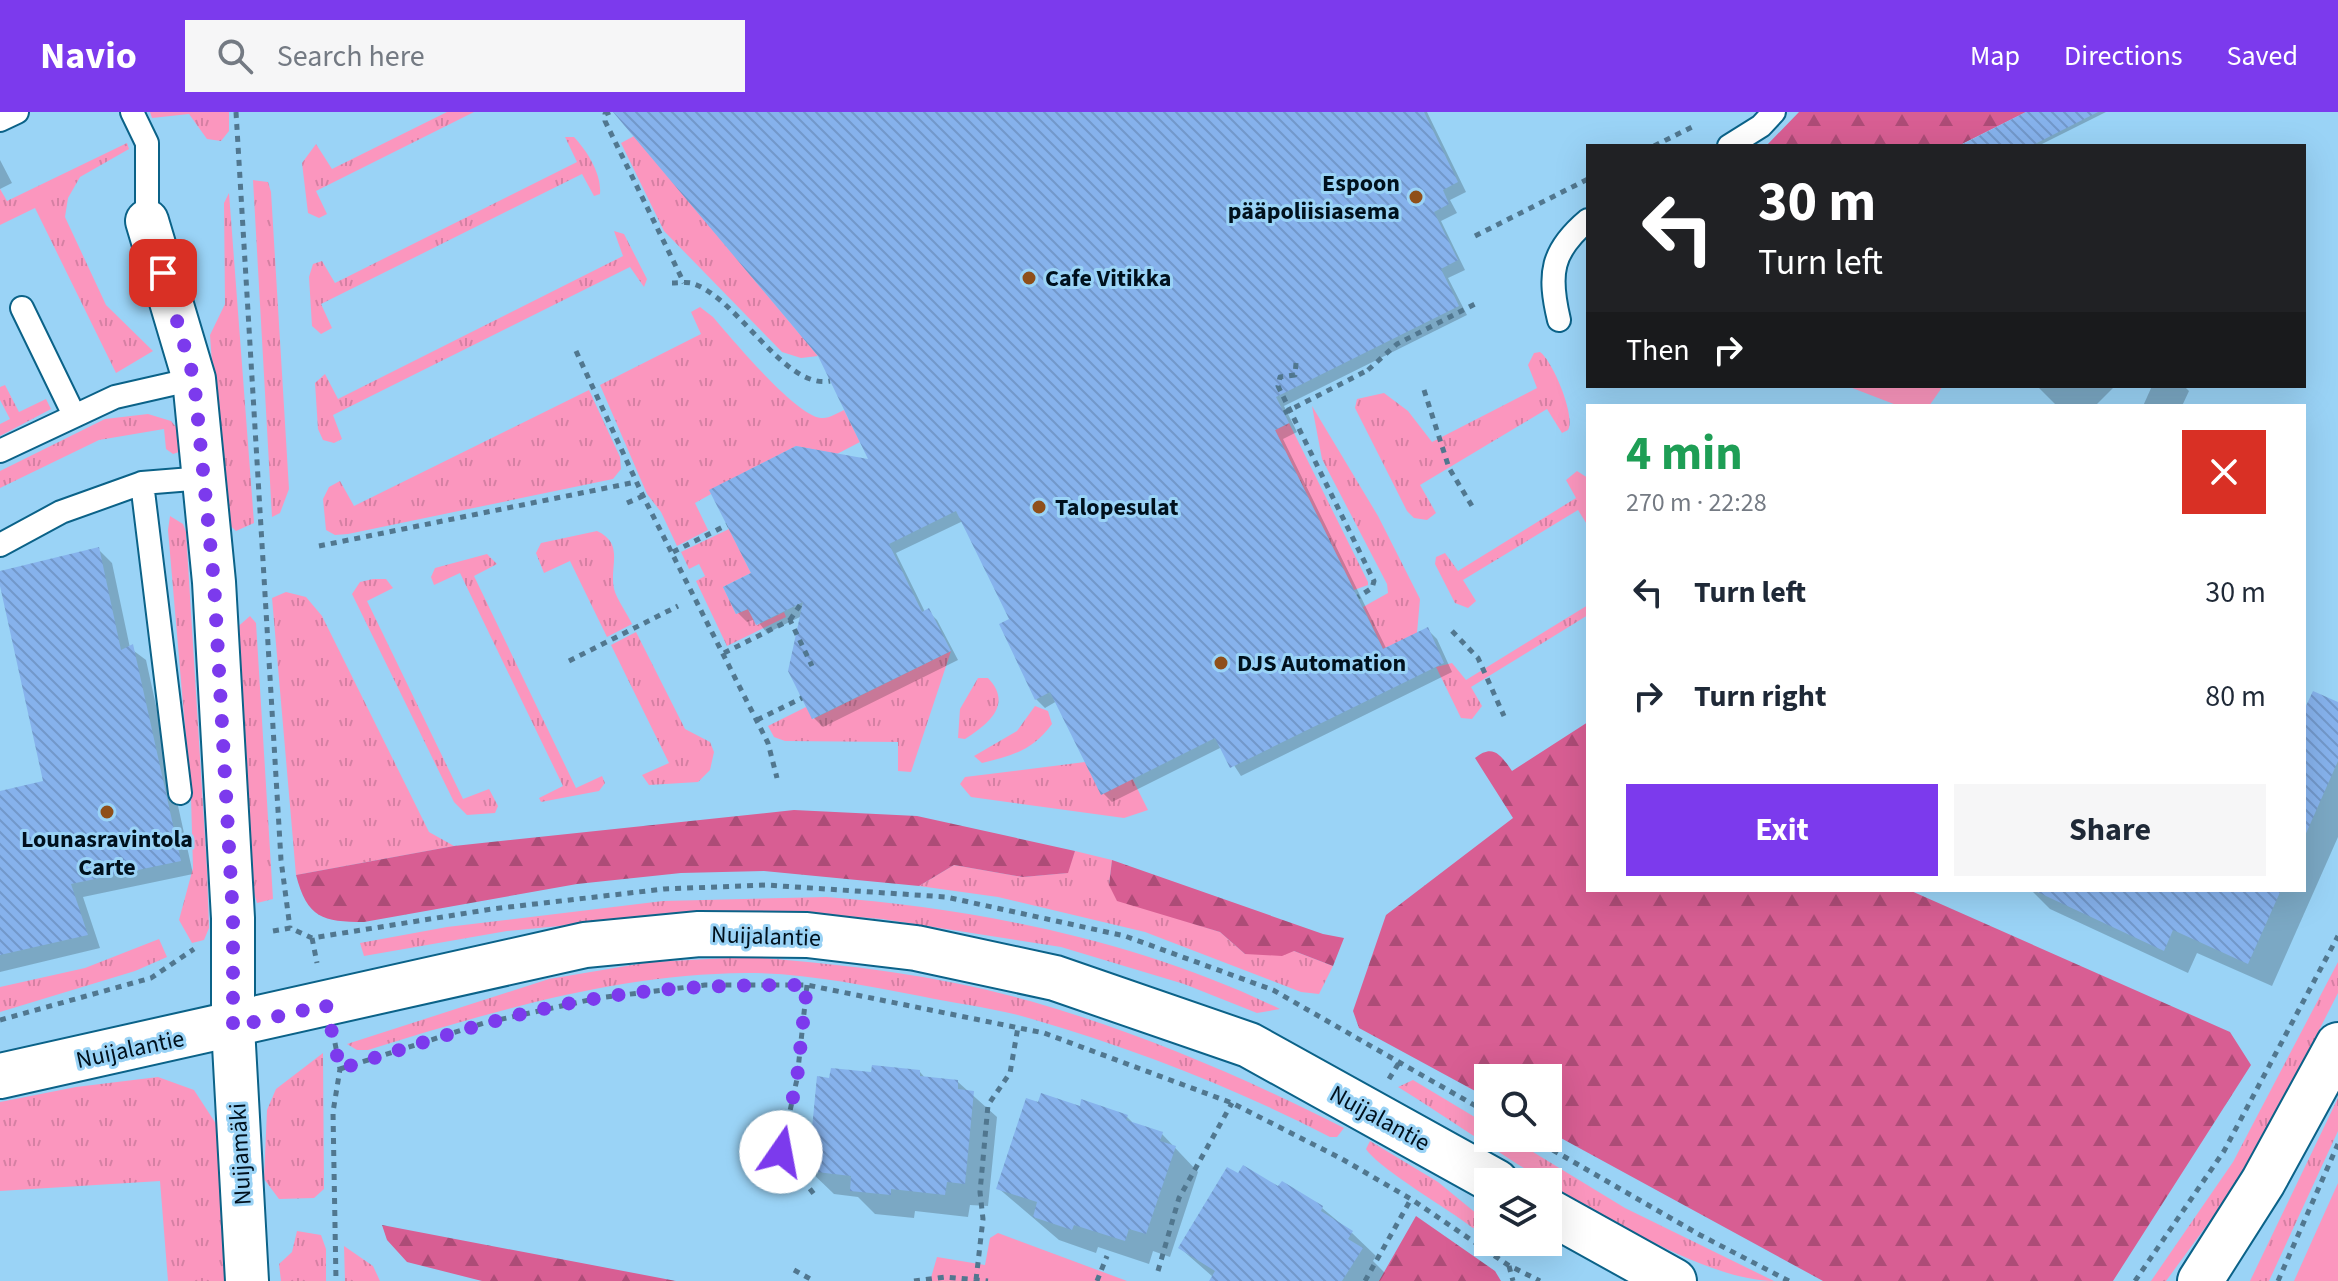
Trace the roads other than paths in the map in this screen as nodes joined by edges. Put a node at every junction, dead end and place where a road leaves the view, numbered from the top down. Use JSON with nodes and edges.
{"nodes":[{"id":1,"x":17,"y":112,"type":"edge"},
{"id":2,"x":132,"y":112,"type":"edge"},
{"id":3,"x":1774,"y":112,"type":"edge"},
{"id":4,"x":0,"y":120,"type":"edge"},
{"id":5,"x":1732,"y":144,"type":"edge"},
{"id":6,"x":147,"y":221,"type":"joint"},
{"id":7,"x":1586,"y":222,"type":"edge"},
{"id":8,"x":22,"y":308,"type":"dead end"},
{"id":9,"x":1559,"y":320,"type":"dead end"},
{"id":10,"x":194,"y":379,"type":"junction"},
{"id":11,"x":74,"y":415,"type":"junction"},
{"id":12,"x":0,"y":451,"type":"edge"},
{"id":13,"x":204,"y":478,"type":"junction"},
{"id":14,"x":142,"y":483,"type":"junction"},
{"id":15,"x":0,"y":545,"type":"edge"},
{"id":16,"x":180,"y":793,"type":"dead end"},
{"id":17,"x":233,"y":1027,"type":"junction"},
{"id":18,"x":2338,"y":1045,"type":"edge"},
{"id":19,"x":0,"y":1076,"type":"edge"},
{"id":20,"x":1474,"y":1170,"type":"edge"},
{"id":21,"x":2263,"y":1182,"type":"junction"},
{"id":22,"x":1562,"y":1219,"type":"edge"},
{"id":23,"x":247,"y":1281,"type":"edge"},
{"id":24,"x":1674,"y":1281,"type":"edge"},
{"id":25,"x":2200,"y":1281,"type":"edge"},
{"id":26,"x":2225,"y":1281,"type":"edge"}],
"edges":[{"from":1,"to":4,"type":"lane"},
{"from":2,"to":6,"type":"lane"},
{"from":3,"to":5,"type":"lane"},
{"from":6,"to":10,"type":"street","name":"Nuijamäki"},
{"from":7,"to":9,"type":"lane"},
{"from":8,"to":11,"type":"lane"},
{"from":10,"to":11,"type":"lane"},
{"from":10,"to":13,"type":"street","name":"Nuijamäki"},
{"from":11,"to":12,"type":"lane"},
{"from":13,"to":14,"type":"lane"},
{"from":13,"to":17,"type":"street","name":"Nuijamäki"},
{"from":14,"to":15,"type":"lane"},
{"from":14,"to":16,"type":"lane"},
{"from":17,"to":19,"type":"main road","name":"Nuijalantie"},
{"from":17,"to":20,"type":"main road","name":"Nuijalantie"},
{"from":17,"to":23,"type":"street","name":"Nuijamäki"},
{"from":18,"to":21,"type":"main road"},
{"from":21,"to":25,"type":"main road"},
{"from":21,"to":26,"type":"main road"},
{"from":22,"to":24,"type":"main road"}]}
